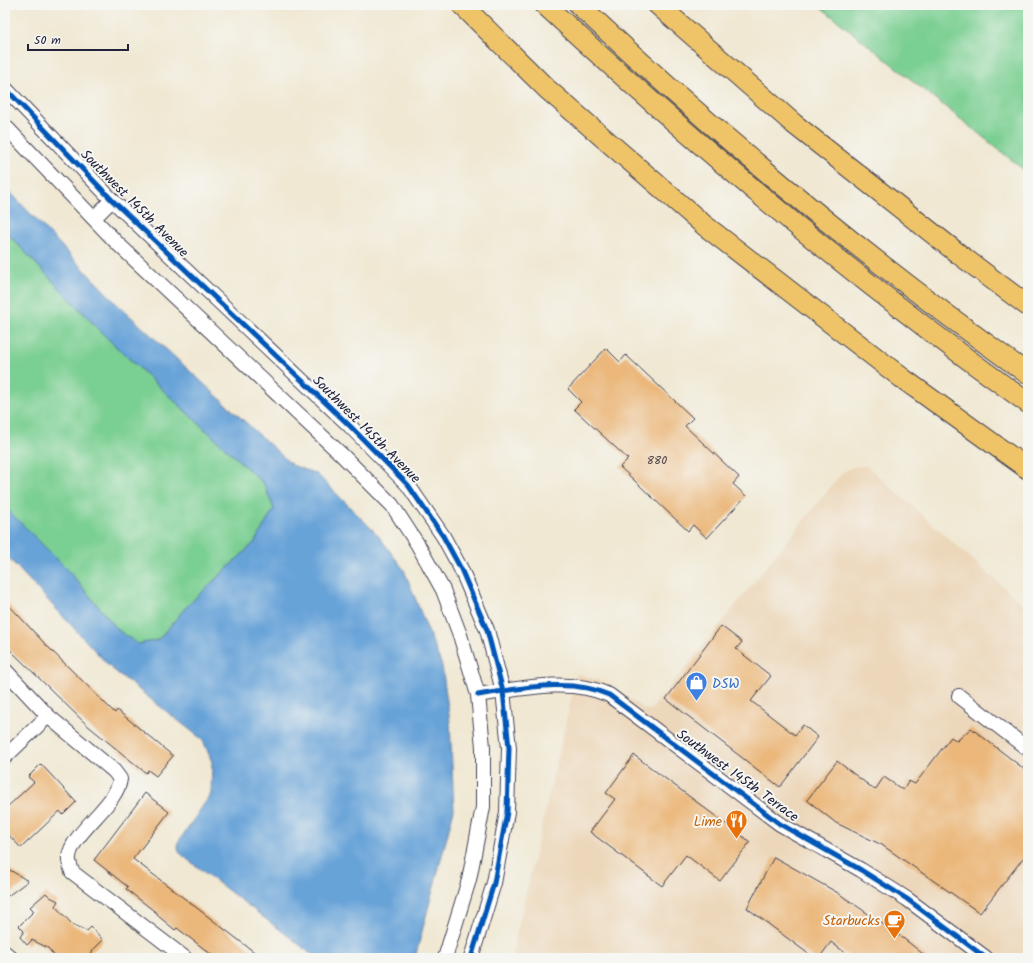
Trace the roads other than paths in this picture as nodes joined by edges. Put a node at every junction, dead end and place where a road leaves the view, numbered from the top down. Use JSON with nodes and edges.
{"nodes":[{"id":1,"x":462,"y":5,"type":"edge"},
{"id":2,"x":545,"y":5,"type":"edge"},
{"id":3,"x":579,"y":5,"type":"edge"},
{"id":4,"x":658,"y":5,"type":"edge"},
{"id":5,"x":5,"y":88,"type":"edge"},
{"id":6,"x":5,"y":126,"type":"edge"},
{"id":7,"x":112,"y":200,"type":"junction"},
{"id":8,"x":94,"y":218,"type":"junction"},
{"id":9,"x":1028,"y":306,"type":"edge"},
{"id":10,"x":1028,"y":374,"type":"edge"},
{"id":11,"x":1028,"y":403,"type":"edge"},
{"id":12,"x":1028,"y":469,"type":"edge"},
{"id":13,"x":5,"y":670,"type":"edge"},
{"id":14,"x":503,"y":691,"type":"junction"},
{"id":15,"x":478,"y":695,"type":"junction"},
{"id":16,"x":959,"y":696,"type":"dead end"},
{"id":17,"x":48,"y":716,"type":"junction"},
{"id":18,"x":1028,"y":749,"type":"edge"},
{"id":19,"x":5,"y":757,"type":"edge"},
{"id":20,"x":5,"y":953,"type":"edge"},
{"id":21,"x":11,"y":958,"type":"edge"},
{"id":22,"x":185,"y":958,"type":"edge"},
{"id":23,"x":445,"y":958,"type":"edge"},
{"id":24,"x":471,"y":958,"type":"edge"},
{"id":25,"x":986,"y":958,"type":"edge"}],
"edges":[{"from":1,"to":12,"type":"highway"},
{"from":2,"to":11,"type":"highway"},
{"from":3,"to":10,"type":"highway"},
{"from":4,"to":9,"type":"highway"},
{"from":5,"to":7,"type":"street","name":"Southwest 145th Avenue"},
{"from":6,"to":8,"type":"street"},
{"from":7,"to":8,"type":"street"},
{"from":7,"to":14,"type":"street","name":"Southwest 145th Avenue"},
{"from":8,"to":15,"type":"street"},
{"from":13,"to":17,"type":"street"},
{"from":14,"to":15,"type":"street","name":"Southwest 145th Terrace"},
{"from":14,"to":24,"type":"street","name":"Southwest 145th Avenue"},
{"from":14,"to":25,"type":"street","name":"Southwest 145th Terrace"},
{"from":15,"to":23,"type":"street"},
{"from":16,"to":18,"type":"street"},
{"from":17,"to":19,"type":"street"},
{"from":17,"to":22,"type":"street"},
{"from":20,"to":21,"type":"street"}]}
